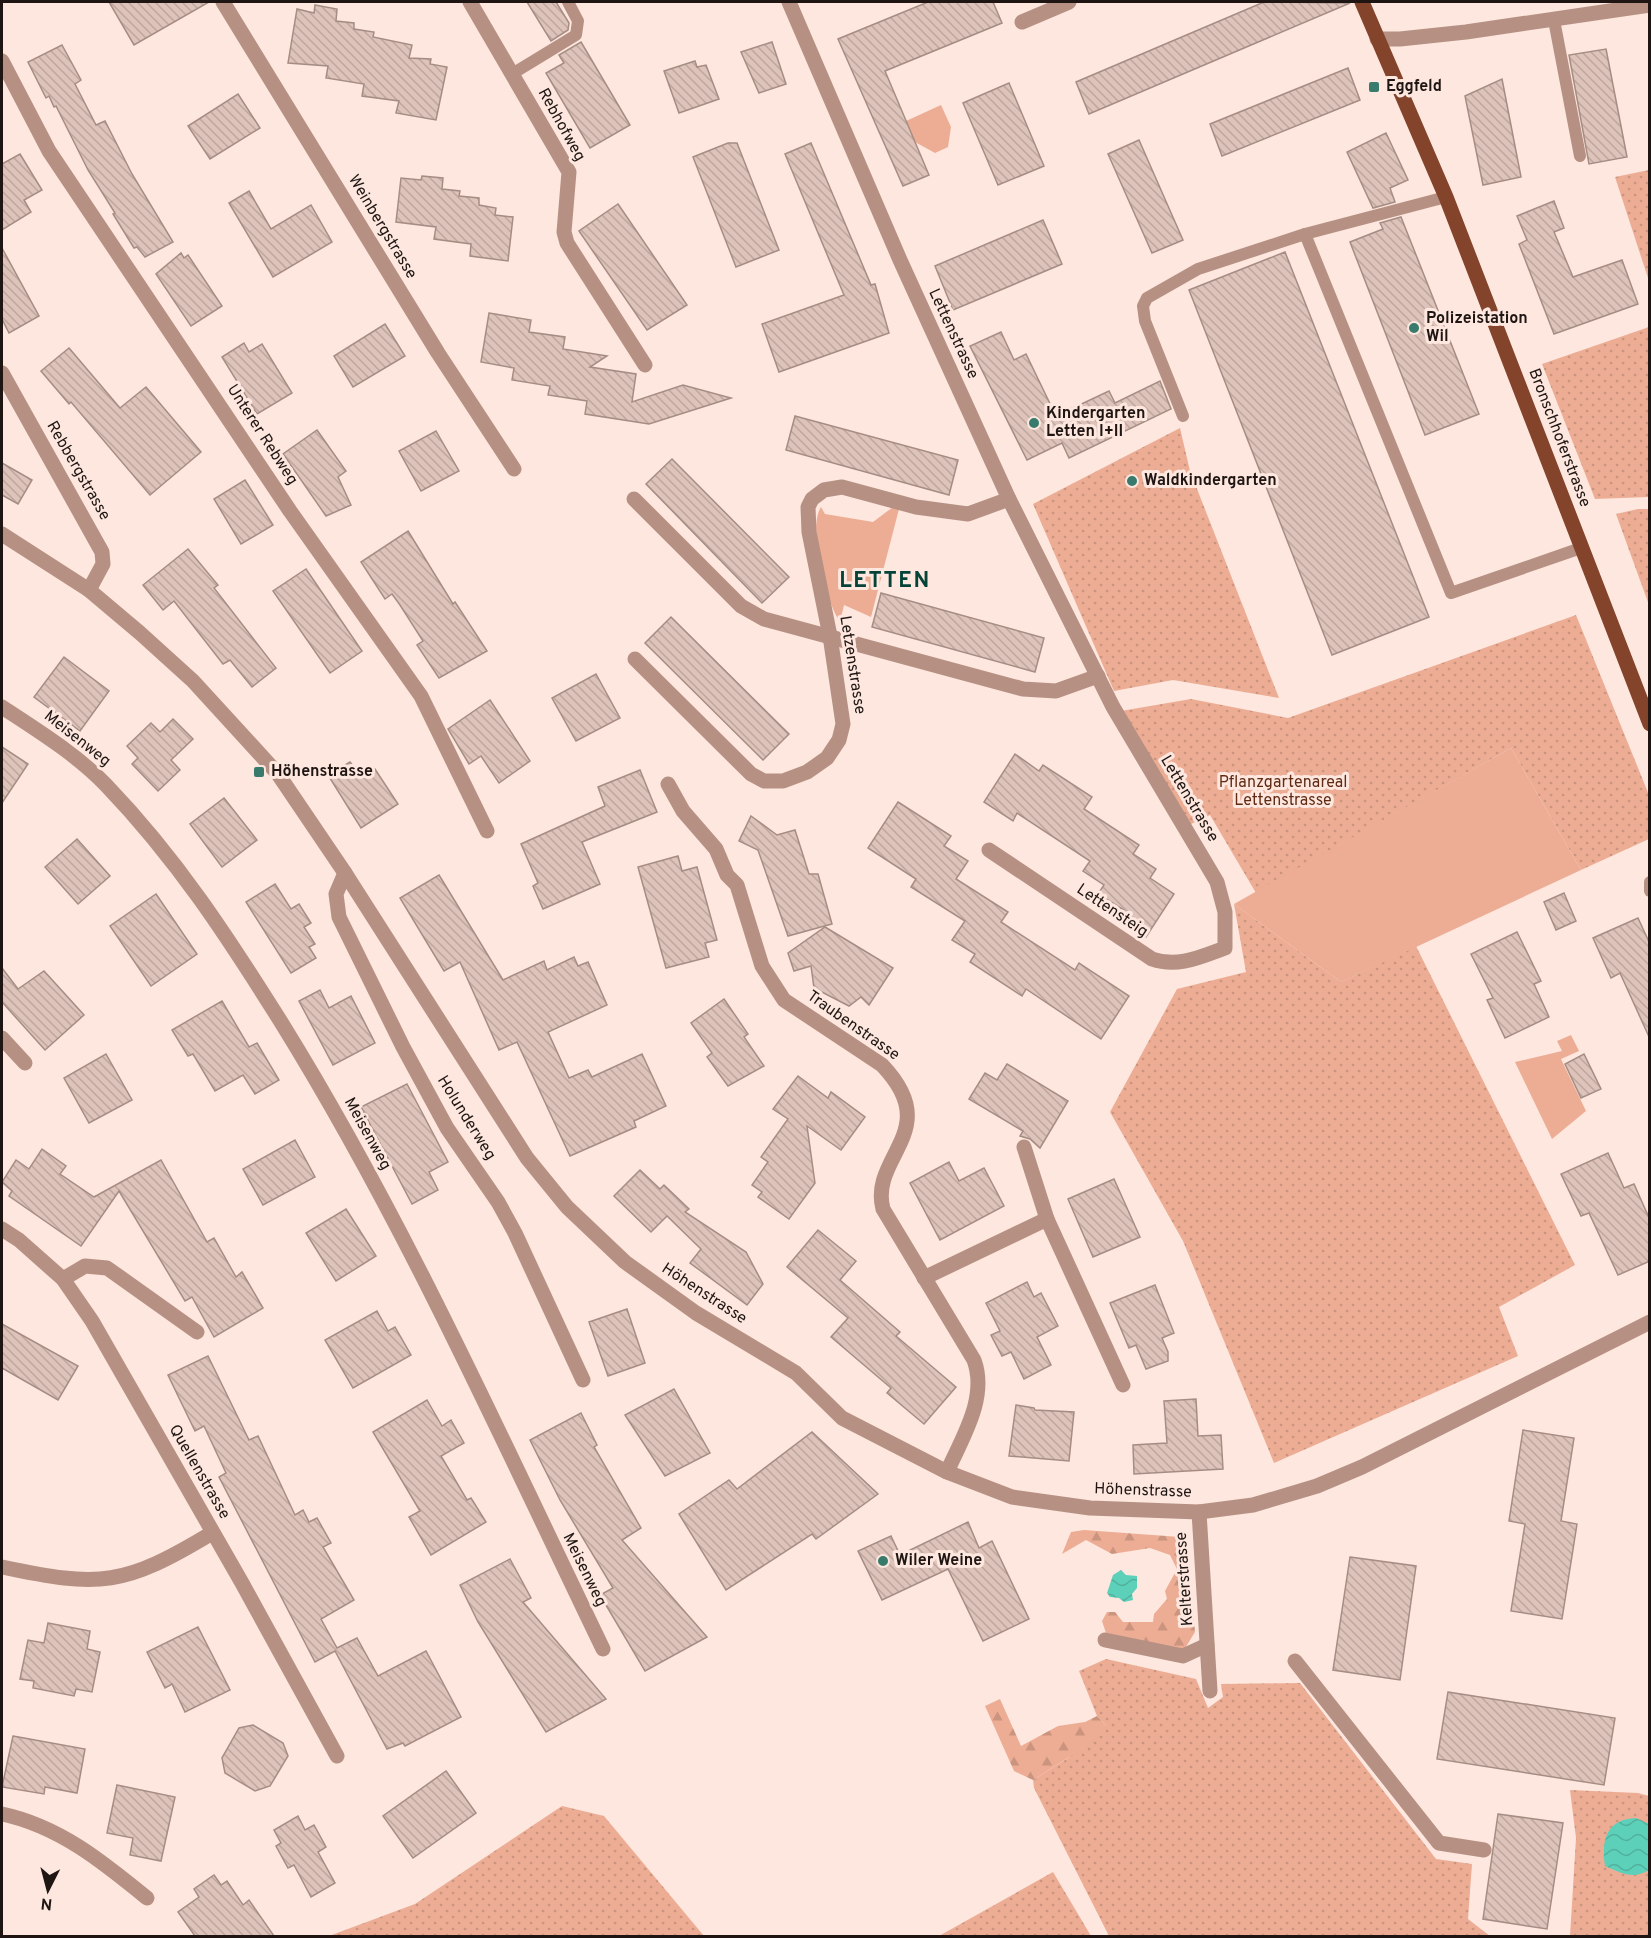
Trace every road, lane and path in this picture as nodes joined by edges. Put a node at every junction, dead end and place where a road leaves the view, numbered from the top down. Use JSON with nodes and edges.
{"nodes":[{"id":1,"x":223,"y":2,"type":"edge"},
{"id":2,"x":470,"y":2,"type":"edge"},
{"id":3,"x":568,"y":2,"type":"edge"},
{"id":4,"x":789,"y":2,"type":"edge"},
{"id":5,"x":1069,"y":2,"type":"edge"},
{"id":6,"x":1362,"y":2,"type":"edge"},
{"id":7,"x":1650,"y":5,"type":"edge"},
{"id":8,"x":1554,"y":20,"type":"junction"},
{"id":9,"x":1022,"y":22,"type":"dead end"},
{"id":10,"x":1377,"y":39,"type":"junction"},
{"id":11,"x":2,"y":61,"type":"edge"},
{"id":12,"x":512,"y":74,"type":"junction"},
{"id":13,"x":1580,"y":156,"type":"dead end"},
{"id":14,"x":1446,"y":197,"type":"junction"},
{"id":15,"x":1305,"y":234,"type":"junction"},
{"id":16,"x":645,"y":365,"type":"dead end"},
{"id":17,"x":2,"y":373,"type":"edge"},
{"id":18,"x":1183,"y":416,"type":"dead end"},
{"id":19,"x":514,"y":469,"type":"dead end"},
{"id":20,"x":1009,"y":498,"type":"junction"},
{"id":21,"x":634,"y":499,"type":"dead end"},
{"id":22,"x":2,"y":534,"type":"edge"},
{"id":23,"x":1581,"y":548,"type":"junction"},
{"id":24,"x":89,"y":590,"type":"junction"},
{"id":25,"x":830,"y":636,"type":"junction"},
{"id":26,"x":635,"y":659,"type":"dead end"},
{"id":27,"x":1098,"y":676,"type":"junction"},
{"id":28,"x":2,"y":707,"type":"edge"},
{"id":29,"x":1650,"y":724,"type":"edge"},
{"id":30,"x":668,"y":784,"type":"dead end"},
{"id":31,"x":487,"y":831,"type":"dead end"},
{"id":32,"x":989,"y":850,"type":"dead end"},
{"id":33,"x":345,"y":873,"type":"junction"},
{"id":34,"x":1650,"y":882,"type":"edge"},
{"id":35,"x":1650,"y":891,"type":"edge"},
{"id":36,"x":1225,"y":948,"type":"joint"},
{"id":37,"x":2,"y":1038,"type":"edge"},
{"id":38,"x":25,"y":1063,"type":"dead end"},
{"id":39,"x":1024,"y":1147,"type":"dead end"},
{"id":40,"x":1047,"y":1219,"type":"junction"},
{"id":41,"x":2,"y":1229,"type":"edge"},
{"id":42,"x":924,"y":1278,"type":"junction"},
{"id":43,"x":63,"y":1279,"type":"junction"},
{"id":44,"x":1650,"y":1322,"type":"edge"},
{"id":45,"x":197,"y":1332,"type":"dead end"},
{"id":46,"x":583,"y":1380,"type":"dead end"},
{"id":47,"x":1123,"y":1385,"type":"dead end"},
{"id":48,"x":947,"y":1472,"type":"junction"},
{"id":49,"x":1198,"y":1512,"type":"junction"},
{"id":50,"x":212,"y":1533,"type":"junction"},
{"id":51,"x":2,"y":1567,"type":"edge"},
{"id":52,"x":1105,"y":1640,"type":"dead end"},
{"id":53,"x":1207,"y":1645,"type":"junction"},
{"id":54,"x":603,"y":1649,"type":"dead end"},
{"id":55,"x":1295,"y":1661,"type":"dead end"},
{"id":56,"x":1210,"y":1690,"type":"dead end"},
{"id":57,"x":337,"y":1756,"type":"dead end"},
{"id":58,"x":2,"y":1814,"type":"edge"},
{"id":59,"x":1484,"y":1850,"type":"dead end"},
{"id":60,"x":147,"y":1898,"type":"dead end"}],
"edges":[{"from":1,"to":19,"type":"street","name":"Weinbergstrasse"},
{"from":2,"to":12,"type":"street","name":"Rebhofweg"},
{"from":3,"to":12,"type":"lane"},
{"from":4,"to":20,"type":"street","name":"Lettenstrasse"},
{"from":5,"to":9,"type":"street"},
{"from":6,"to":10,"type":"main road","name":"Bronschhoferstrasse"},
{"from":7,"to":8,"type":"street"},
{"from":8,"to":10,"type":"street"},
{"from":8,"to":13,"type":"lane"},
{"from":10,"to":14,"type":"main road","name":"Bronschhoferstrasse"},
{"from":11,"to":31,"type":"street","name":"Unterer Rebweg"},
{"from":12,"to":16,"type":"street","name":"Rebhofweg"},
{"from":14,"to":15,"type":"lane"},
{"from":14,"to":23,"type":"main road","name":"Bronschhoferstrasse"},
{"from":15,"to":18,"type":"lane"},
{"from":15,"to":23,"type":"lane"},
{"from":17,"to":24,"type":"street","name":"Rebbergstrasse"},
{"from":20,"to":25,"type":"street","name":"Letzenstrasse"},
{"from":20,"to":27,"type":"street","name":"Lettenstrasse"},
{"from":21,"to":25,"type":"street"},
{"from":22,"to":24,"type":"street","name":"Höhenstrasse"},
{"from":23,"to":29,"type":"main road","name":"Bronschhoferstrasse"},
{"from":24,"to":33,"type":"street","name":"Höhenstrasse"},
{"from":25,"to":26,"type":"street","name":"Letzenstrasse"},
{"from":25,"to":27,"type":"street"},
{"from":27,"to":36,"type":"street","name":"Lettenstrasse"},
{"from":28,"to":54,"type":"street","name":"Meisenweg"},
{"from":30,"to":42,"type":"street","name":"Traubenstrasse"},
{"from":32,"to":36,"type":"street","name":"Lettensteig"},
{"from":33,"to":46,"type":"street","name":"Holunderweg"},
{"from":33,"to":48,"type":"street","name":"Höhenstrasse"},
{"from":34,"to":35,"type":"lane"},
{"from":37,"to":38,"type":"street"},
{"from":39,"to":40,"type":"street"},
{"from":40,"to":42,"type":"street"},
{"from":40,"to":47,"type":"street"},
{"from":41,"to":43,"type":"street","name":"Quellenstrasse"},
{"from":42,"to":48,"type":"street","name":"Traubenstrasse"},
{"from":43,"to":45,"type":"street"},
{"from":43,"to":50,"type":"street","name":"Quellenstrasse"},
{"from":44,"to":49,"type":"street","name":"Höhenstrasse"},
{"from":48,"to":49,"type":"street","name":"Höhenstrasse"},
{"from":49,"to":53,"type":"street","name":"Kelterstrasse"},
{"from":50,"to":51,"type":"street"},
{"from":50,"to":57,"type":"street","name":"Quellenstrasse"},
{"from":52,"to":53,"type":"street","name":"Kelterstrasse"},
{"from":53,"to":56,"type":"street","name":"Kelterstrasse"},
{"from":55,"to":59,"type":"street"},
{"from":58,"to":60,"type":"street"}]}
